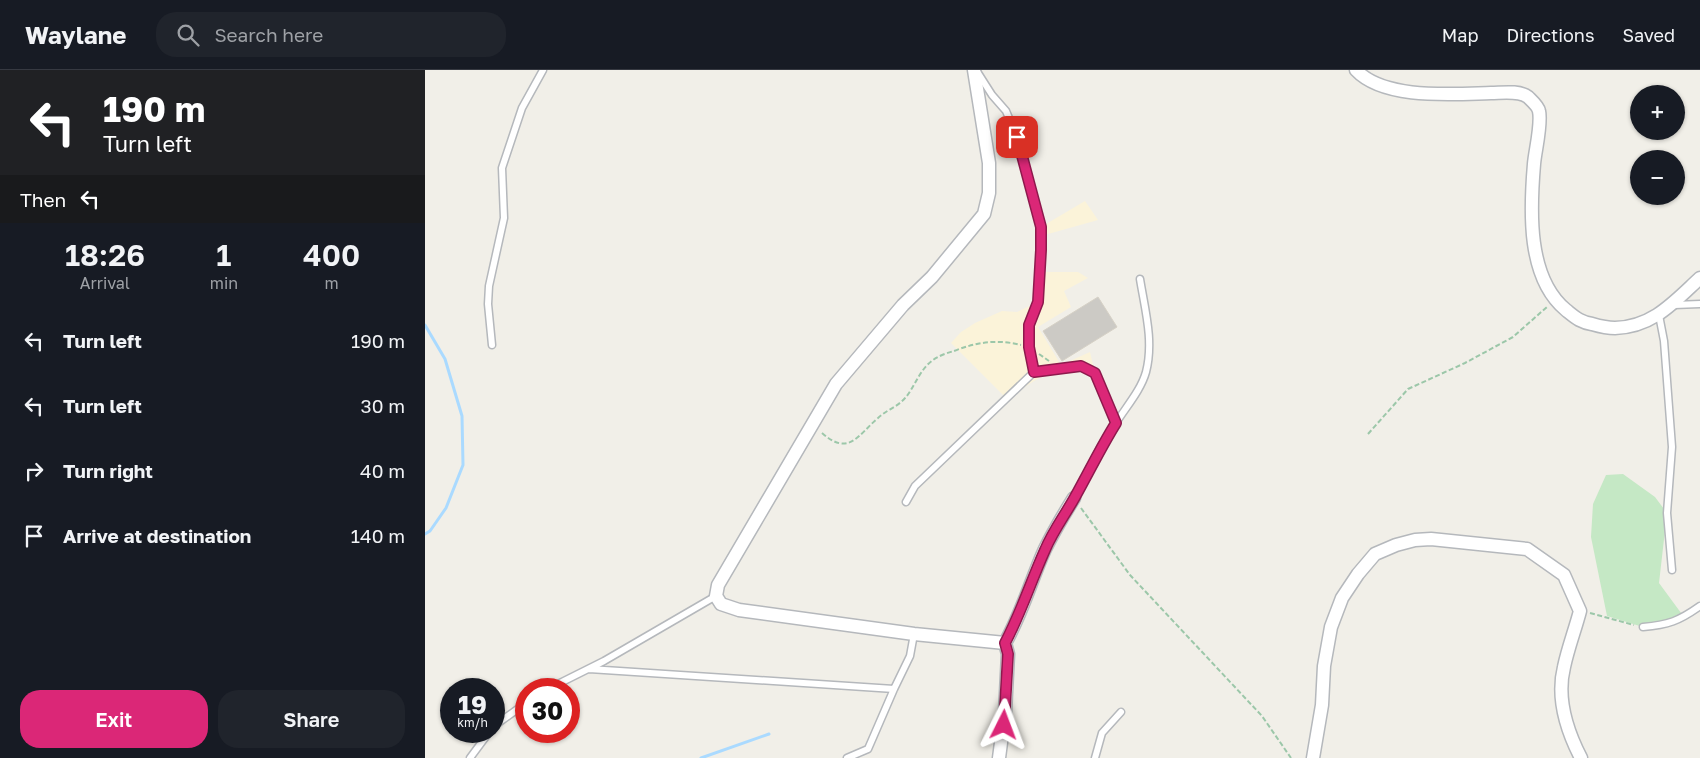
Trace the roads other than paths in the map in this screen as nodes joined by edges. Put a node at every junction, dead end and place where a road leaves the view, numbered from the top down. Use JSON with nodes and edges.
{"nodes":[{"id":1,"x":543,"y":70,"type":"edge"},
{"id":2,"x":975,"y":70,"type":"edge"},
{"id":3,"x":1356,"y":70,"type":"edge"},
{"id":4,"x":1700,"y":278,"type":"edge"},
{"id":5,"x":1141,"y":279,"type":"dead end"},
{"id":6,"x":1700,"y":304,"type":"edge"},
{"id":7,"x":1671,"y":305,"type":"junction"},
{"id":8,"x":1659,"y":315,"type":"junction"},
{"id":9,"x":492,"y":345,"type":"dead end"},
{"id":10,"x":1034,"y":372,"type":"junction"},
{"id":11,"x":1116,"y":423,"type":"junction"},
{"id":12,"x":1074,"y":498,"type":"joint"},
{"id":13,"x":906,"y":502,"type":"dead end"},
{"id":14,"x":1672,"y":570,"type":"dead end"},
{"id":15,"x":715,"y":596,"type":"junction"},
{"id":16,"x":1700,"y":606,"type":"edge"},
{"id":17,"x":1643,"y":628,"type":"road end"},
{"id":18,"x":914,"y":634,"type":"junction"},
{"id":19,"x":1005,"y":643,"type":"junction"},
{"id":20,"x":589,"y":669,"type":"junction"},
{"id":21,"x":571,"y":678,"type":"edge"},
{"id":22,"x":894,"y":689,"type":"junction"},
{"id":23,"x":1121,"y":712,"type":"dead end"},
{"id":24,"x":481,"y":743,"type":"edge"},
{"id":25,"x":869,"y":749,"type":"junction"},
{"id":26,"x":470,"y":758,"type":"edge"},
{"id":27,"x":847,"y":758,"type":"edge"},
{"id":28,"x":868,"y":758,"type":"edge"},
{"id":29,"x":999,"y":758,"type":"edge"},
{"id":30,"x":1095,"y":758,"type":"edge"},
{"id":31,"x":1313,"y":758,"type":"edge"},
{"id":32,"x":1581,"y":758,"type":"edge"}],
"edges":[{"from":1,"to":9,"type":"lane"},
{"from":2,"to":10,"type":"lane"},
{"from":2,"to":15,"type":"street"},
{"from":3,"to":8,"type":"street"},
{"from":4,"to":7,"type":"street"},
{"from":5,"to":11,"type":"lane"},
{"from":6,"to":7,"type":"lane"},
{"from":7,"to":8,"type":"street"},
{"from":8,"to":14,"type":"lane"},
{"from":10,"to":11,"type":"lane"},
{"from":10,"to":13,"type":"lane"},
{"from":11,"to":12,"type":"lane"},
{"from":12,"to":19,"type":"street"},
{"from":15,"to":18,"type":"street"},
{"from":15,"to":20,"type":"lane"},
{"from":16,"to":17,"type":"lane"},
{"from":18,"to":19,"type":"street"},
{"from":18,"to":22,"type":"lane"},
{"from":19,"to":29,"type":"street"},
{"from":20,"to":21,"type":"lane"},
{"from":20,"to":22,"type":"lane"},
{"from":22,"to":25,"type":"lane"},
{"from":23,"to":30,"type":"lane"},
{"from":24,"to":26,"type":"lane"},
{"from":25,"to":27,"type":"lane"},
{"from":25,"to":28,"type":"lane"},
{"from":31,"to":32,"type":"street"}]}
